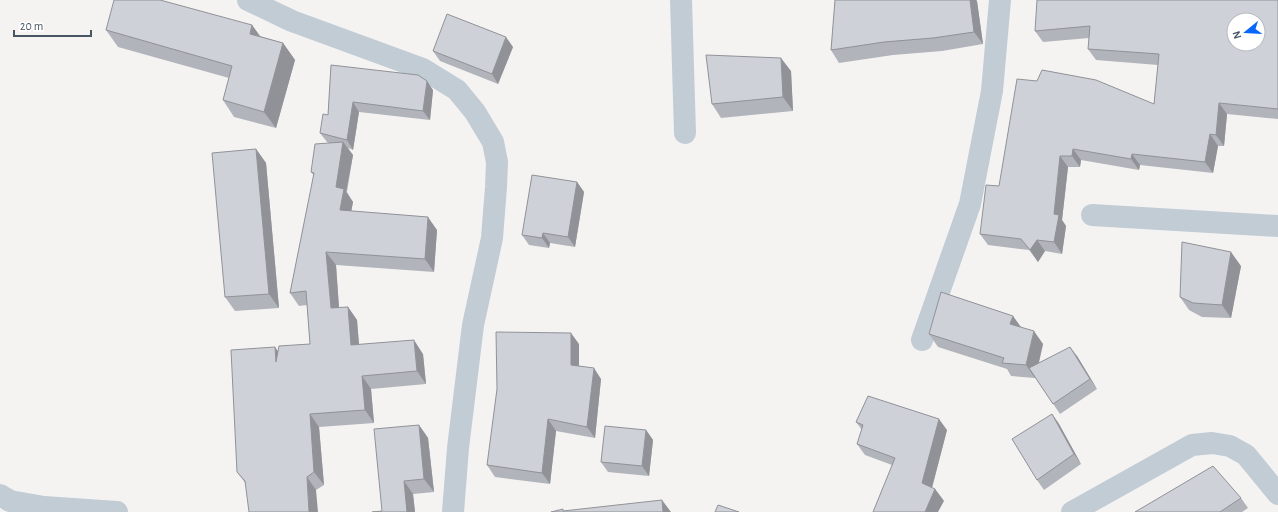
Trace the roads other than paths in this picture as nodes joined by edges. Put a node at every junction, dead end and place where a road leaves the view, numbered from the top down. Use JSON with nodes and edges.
{"nodes":[{"id":1,"x":248,"y":0,"type":"edge"},
{"id":2,"x":681,"y":0,"type":"edge"},
{"id":3,"x":1000,"y":0,"type":"edge"},
{"id":4,"x":685,"y":134,"type":"dead end"},
{"id":5,"x":1092,"y":214,"type":"dead end"},
{"id":6,"x":1278,"y":226,"type":"edge"},
{"id":7,"x":922,"y":340,"type":"dead end"},
{"id":8,"x":1278,"y":494,"type":"edge"},
{"id":9,"x":0,"y":495,"type":"edge"},
{"id":10,"x":117,"y":512,"type":"edge"},
{"id":11,"x":453,"y":512,"type":"edge"},
{"id":12,"x":1072,"y":512,"type":"edge"}],
"edges":[{"from":1,"to":11,"type":"street"},
{"from":2,"to":4,"type":"street"},
{"from":3,"to":7,"type":"street"},
{"from":5,"to":6,"type":"street"},
{"from":8,"to":12,"type":"street"},
{"from":9,"to":10,"type":"street"}]}
